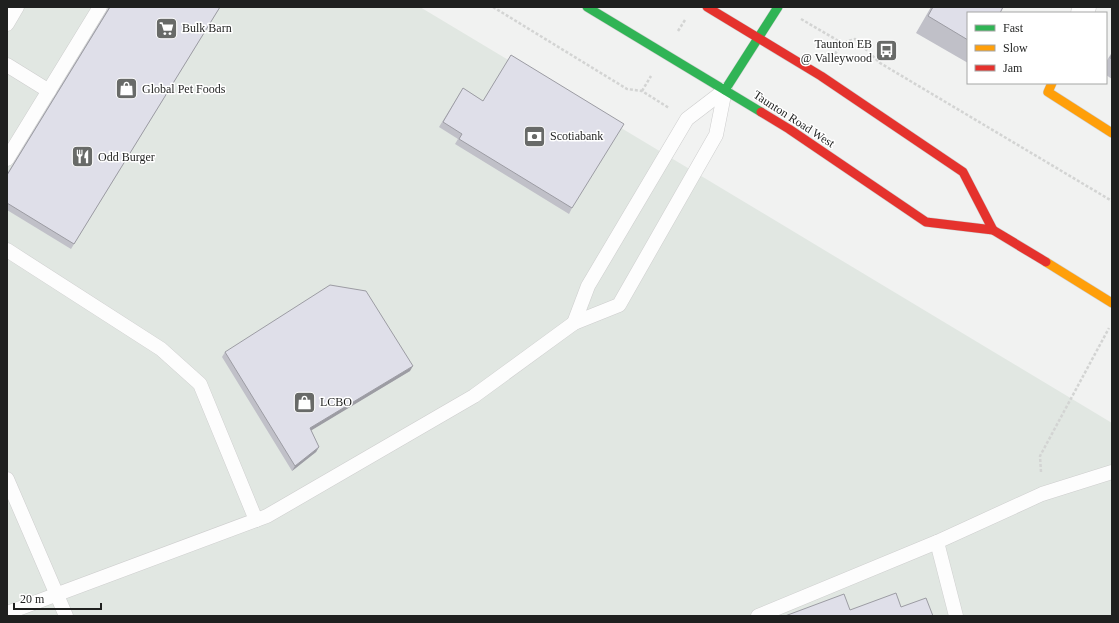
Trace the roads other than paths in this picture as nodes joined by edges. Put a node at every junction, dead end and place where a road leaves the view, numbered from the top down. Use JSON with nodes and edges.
{"nodes":[{"id":1,"x":17,"y":7,"type":"edge"},
{"id":2,"x":100,"y":7,"type":"edge"},
{"id":3,"x":587,"y":7,"type":"edge"},
{"id":4,"x":707,"y":7,"type":"edge"},
{"id":5,"x":778,"y":7,"type":"edge"},
{"id":6,"x":7,"y":24,"type":"edge"},
{"id":7,"x":759,"y":38,"type":"junction"},
{"id":8,"x":7,"y":65,"type":"edge"},
{"id":9,"x":1052,"y":84,"type":"edge"},
{"id":10,"x":725,"y":90,"type":"junction"},
{"id":11,"x":49,"y":91,"type":"junction"},
{"id":12,"x":1112,"y":133,"type":"edge"},
{"id":13,"x":7,"y":159,"type":"edge"},
{"id":14,"x":993,"y":230,"type":"junction"},
{"id":15,"x":7,"y":250,"type":"edge"},
{"id":16,"x":1112,"y":303,"type":"edge"},
{"id":17,"x":574,"y":323,"type":"junction"},
{"id":18,"x":1112,"y":472,"type":"edge"},
{"id":19,"x":7,"y":479,"type":"edge"},
{"id":20,"x":256,"y":520,"type":"junction"},
{"id":21,"x":937,"y":542,"type":"junction"},
{"id":22,"x":57,"y":594,"type":"junction"},
{"id":23,"x":7,"y":613,"type":"edge"},
{"id":24,"x":66,"y":616,"type":"edge"},
{"id":25,"x":758,"y":616,"type":"edge"},
{"id":26,"x":956,"y":616,"type":"edge"}],
"edges":[{"from":1,"to":6,"type":"lane"},
{"from":2,"to":11,"type":"lane"},
{"from":3,"to":10,"type":"main road","name":"Taunton Road West"},
{"from":4,"to":7,"type":"main road"},
{"from":5,"to":7,"type":"main road"},
{"from":7,"to":10,"type":"main road"},
{"from":7,"to":14,"type":"main road"},
{"from":8,"to":11,"type":"lane"},
{"from":9,"to":12,"type":"main road"},
{"from":10,"to":14,"type":"main road","name":"Taunton Road West"},
{"from":10,"to":17,"type":"lane"},
{"from":10,"to":17,"type":"lane"},
{"from":11,"to":13,"type":"lane"},
{"from":14,"to":16,"type":"main road","name":"Taunton Road West"},
{"from":15,"to":20,"type":"lane"},
{"from":17,"to":20,"type":"lane"},
{"from":18,"to":21,"type":"lane"},
{"from":19,"to":22,"type":"lane"},
{"from":20,"to":22,"type":"lane"},
{"from":21,"to":25,"type":"lane"},
{"from":21,"to":26,"type":"lane"},
{"from":22,"to":23,"type":"lane"},
{"from":22,"to":24,"type":"lane"}]}
